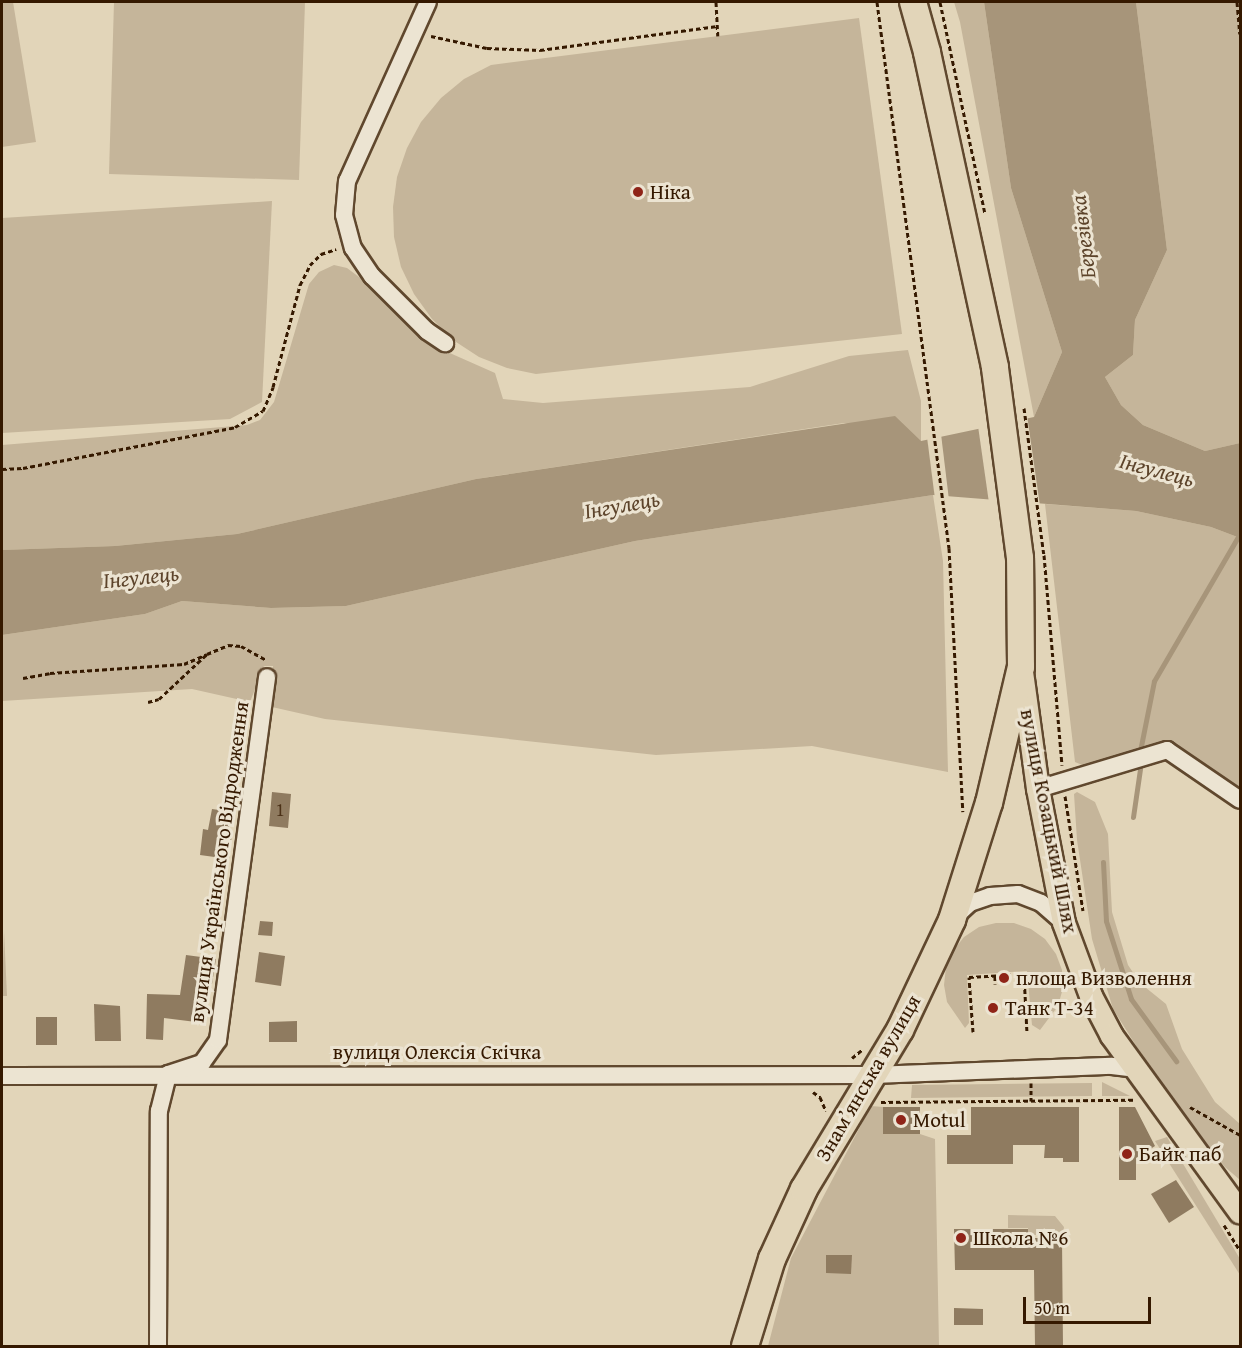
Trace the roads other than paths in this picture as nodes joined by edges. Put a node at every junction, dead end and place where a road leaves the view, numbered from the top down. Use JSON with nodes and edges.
{"nodes":[{"id":1,"x":428,"y":2,"type":"edge"},
{"id":2,"x":913,"y":2,"type":"edge"},
{"id":3,"x":445,"y":343,"type":"dead end"},
{"id":4,"x":1021,"y":667,"type":"junction"},
{"id":5,"x":267,"y":677,"type":"road end"},
{"id":6,"x":1038,"y":789,"type":"junction"},
{"id":7,"x":1240,"y":800,"type":"edge"},
{"id":8,"x":1074,"y":917,"type":"junction"},
{"id":9,"x":952,"y":920,"type":"junction"},
{"id":10,"x":1135,"y":1069,"type":"junction"},
{"id":11,"x":168,"y":1074,"type":"junction"},
{"id":12,"x":873,"y":1075,"type":"junction"},
{"id":13,"x":2,"y":1076,"type":"edge"},
{"id":14,"x":1232,"y":1190,"type":"edge"},
{"id":15,"x":1231,"y":1216,"type":"edge"},
{"id":16,"x":158,"y":1347,"type":"edge"},
{"id":17,"x":745,"y":1347,"type":"edge"}],
"edges":[{"from":1,"to":3,"type":"street"},
{"from":2,"to":4,"type":"highway","name":"Знамʼянська вулиця"},
{"from":4,"to":6,"type":"main road","name":"вулиця Козацький Шлях"},
{"from":4,"to":9,"type":"highway","name":"Знамʼянська вулиця"},
{"from":5,"to":11,"type":"street","name":"вулиця Українського Відродження"},
{"from":6,"to":7,"type":"street"},
{"from":6,"to":8,"type":"main road","name":"вулиця Козацький Шлях"},
{"from":8,"to":9,"type":"street"},
{"from":8,"to":10,"type":"main road","name":"вулиця Козацький Шлях"},
{"from":9,"to":12,"type":"highway","name":"Знамʼянська вулиця"},
{"from":10,"to":12,"type":"street","name":"вулиця Олексія Скічка"},
{"from":10,"to":14,"type":"main road","name":"вулиця Козацький Шлях"},
{"from":11,"to":12,"type":"street","name":"вулиця Олексія Скічка"},
{"from":11,"to":13,"type":"street","name":"вулиця Олексія Скічка"},
{"from":11,"to":16,"type":"street"},
{"from":12,"to":17,"type":"highway","name":"Знамʼянська вулиця"},
{"from":14,"to":15,"type":"main road","name":"вулиця Козацький Шлях"}]}
